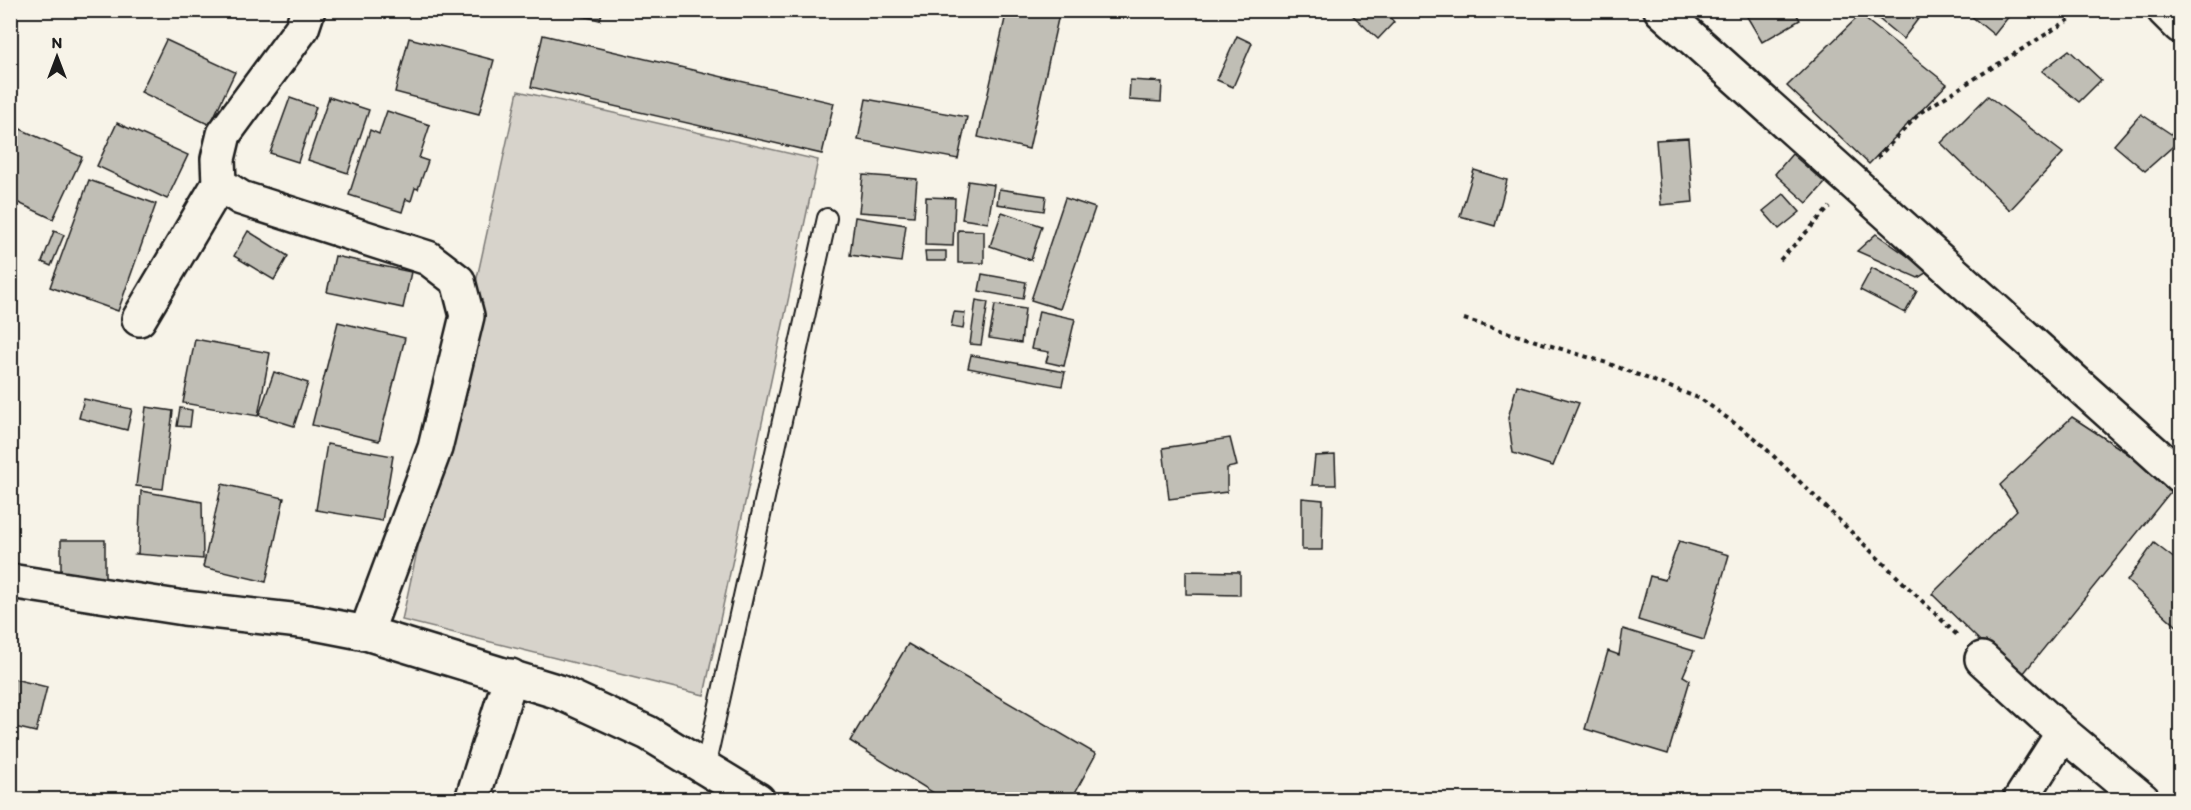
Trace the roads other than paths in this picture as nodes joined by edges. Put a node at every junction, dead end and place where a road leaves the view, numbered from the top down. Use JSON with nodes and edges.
{"nodes":[{"id":1,"x":308,"y":10,"type":"edge"},
{"id":2,"x":1661,"y":10,"type":"edge"},
{"id":3,"x":2164,"y":10,"type":"edge"},
{"id":4,"x":2181,"y":26,"type":"edge"},
{"id":5,"x":219,"y":184,"type":"junction"},
{"id":6,"x":827,"y":218,"type":"dead end"},
{"id":7,"x":139,"y":319,"type":"dead end"},
{"id":8,"x":2181,"y":476,"type":"edge"},
{"id":9,"x":10,"y":581,"type":"edge"},
{"id":10,"x":366,"y":633,"type":"junction"},
{"id":11,"x":1982,"y":659,"type":"road end"},
{"id":12,"x":511,"y":676,"type":"junction"},
{"id":13,"x":2063,"y":733,"type":"junction"},
{"id":14,"x":705,"y":768,"type":"junction"},
{"id":15,"x":472,"y":800,"type":"edge"},
{"id":16,"x":758,"y":800,"type":"edge"},
{"id":17,"x":2020,"y":800,"type":"edge"},
{"id":18,"x":2143,"y":800,"type":"edge"}],
"edges":[{"from":1,"to":5,"type":"street"},
{"from":2,"to":8,"type":"street"},
{"from":3,"to":4,"type":"street"},
{"from":5,"to":7,"type":"street"},
{"from":5,"to":10,"type":"street"},
{"from":6,"to":14,"type":"lane"},
{"from":9,"to":10,"type":"street"},
{"from":10,"to":12,"type":"street"},
{"from":11,"to":13,"type":"street"},
{"from":12,"to":14,"type":"street"},
{"from":12,"to":15,"type":"street"},
{"from":13,"to":17,"type":"street"},
{"from":13,"to":18,"type":"street"},
{"from":14,"to":16,"type":"street"}]}
